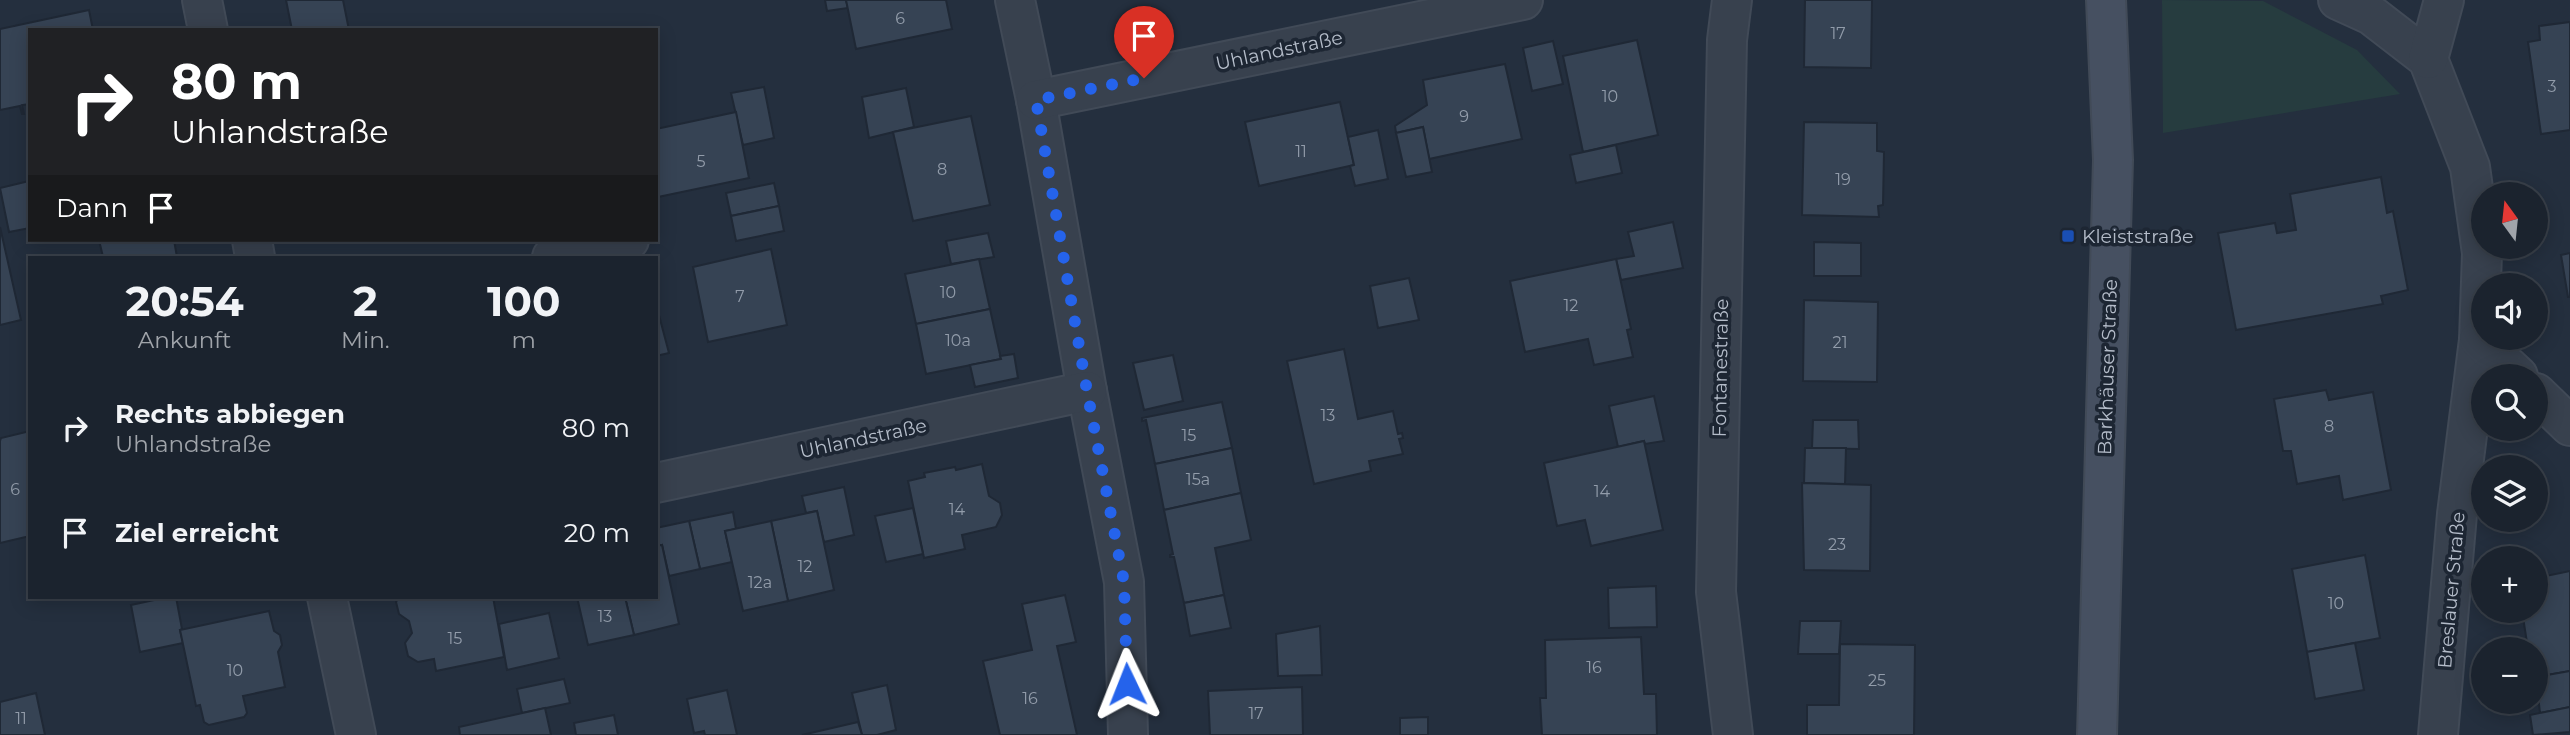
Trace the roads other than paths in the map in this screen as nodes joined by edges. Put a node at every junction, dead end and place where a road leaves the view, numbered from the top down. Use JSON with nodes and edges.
{"nodes":[{"id":1,"x":202,"y":0,"type":"edge"},
{"id":2,"x":1015,"y":0,"type":"edge"},
{"id":3,"x":1523,"y":0,"type":"edge"},
{"id":4,"x":1731,"y":0,"type":"edge"},
{"id":5,"x":2106,"y":0,"type":"edge"},
{"id":6,"x":2338,"y":0,"type":"edge"},
{"id":7,"x":2444,"y":0,"type":"edge"},
{"id":8,"x":208,"y":28,"type":"edge"},
{"id":9,"x":2428,"y":59,"type":"junction"},
{"id":10,"x":1036,"y":100,"type":"junction"},
{"id":11,"x":620,"y":242,"type":"edge"},
{"id":12,"x":557,"y":256,"type":"edge"},
{"id":13,"x":2481,"y":273,"type":"edge"},
{"id":14,"x":2478,"y":350,"type":"edge"},
{"id":15,"x":2490,"y":350,"type":"edge"},
{"id":16,"x":2505,"y":364,"type":"edge"},
{"id":17,"x":1087,"y":391,"type":"junction"},
{"id":18,"x":2548,"y":405,"type":"edge"},
{"id":19,"x":2570,"y":426,"type":"edge"},
{"id":20,"x":658,"y":483,"type":"edge"},
{"id":21,"x":327,"y":599,"type":"edge"},
{"id":22,"x":356,"y":735,"type":"edge"},
{"id":23,"x":1128,"y":735,"type":"edge"},
{"id":24,"x":1733,"y":735,"type":"edge"},
{"id":25,"x":2097,"y":735,"type":"edge"},
{"id":26,"x":2438,"y":735,"type":"edge"}],
"edges":[{"from":1,"to":8,"type":"street"},
{"from":2,"to":10,"type":"street"},
{"from":3,"to":10,"type":"street","name":"Uhlandstraße"},
{"from":4,"to":24,"type":"street","name":"Fontanestraße"},
{"from":5,"to":25,"type":"street","name":"Barkhäuser Straße"},
{"from":6,"to":9,"type":"street"},
{"from":7,"to":9,"type":"street"},
{"from":9,"to":13,"type":"street","name":"Breslauer Straße"},
{"from":10,"to":17,"type":"street"},
{"from":11,"to":12,"type":"street"},
{"from":14,"to":26,"type":"street","name":"Breslauer Straße"},
{"from":15,"to":16,"type":"street"},
{"from":17,"to":20,"type":"street","name":"Uhlandstraße"},
{"from":17,"to":23,"type":"street"},
{"from":18,"to":19,"type":"street"},
{"from":21,"to":22,"type":"street"}]}
